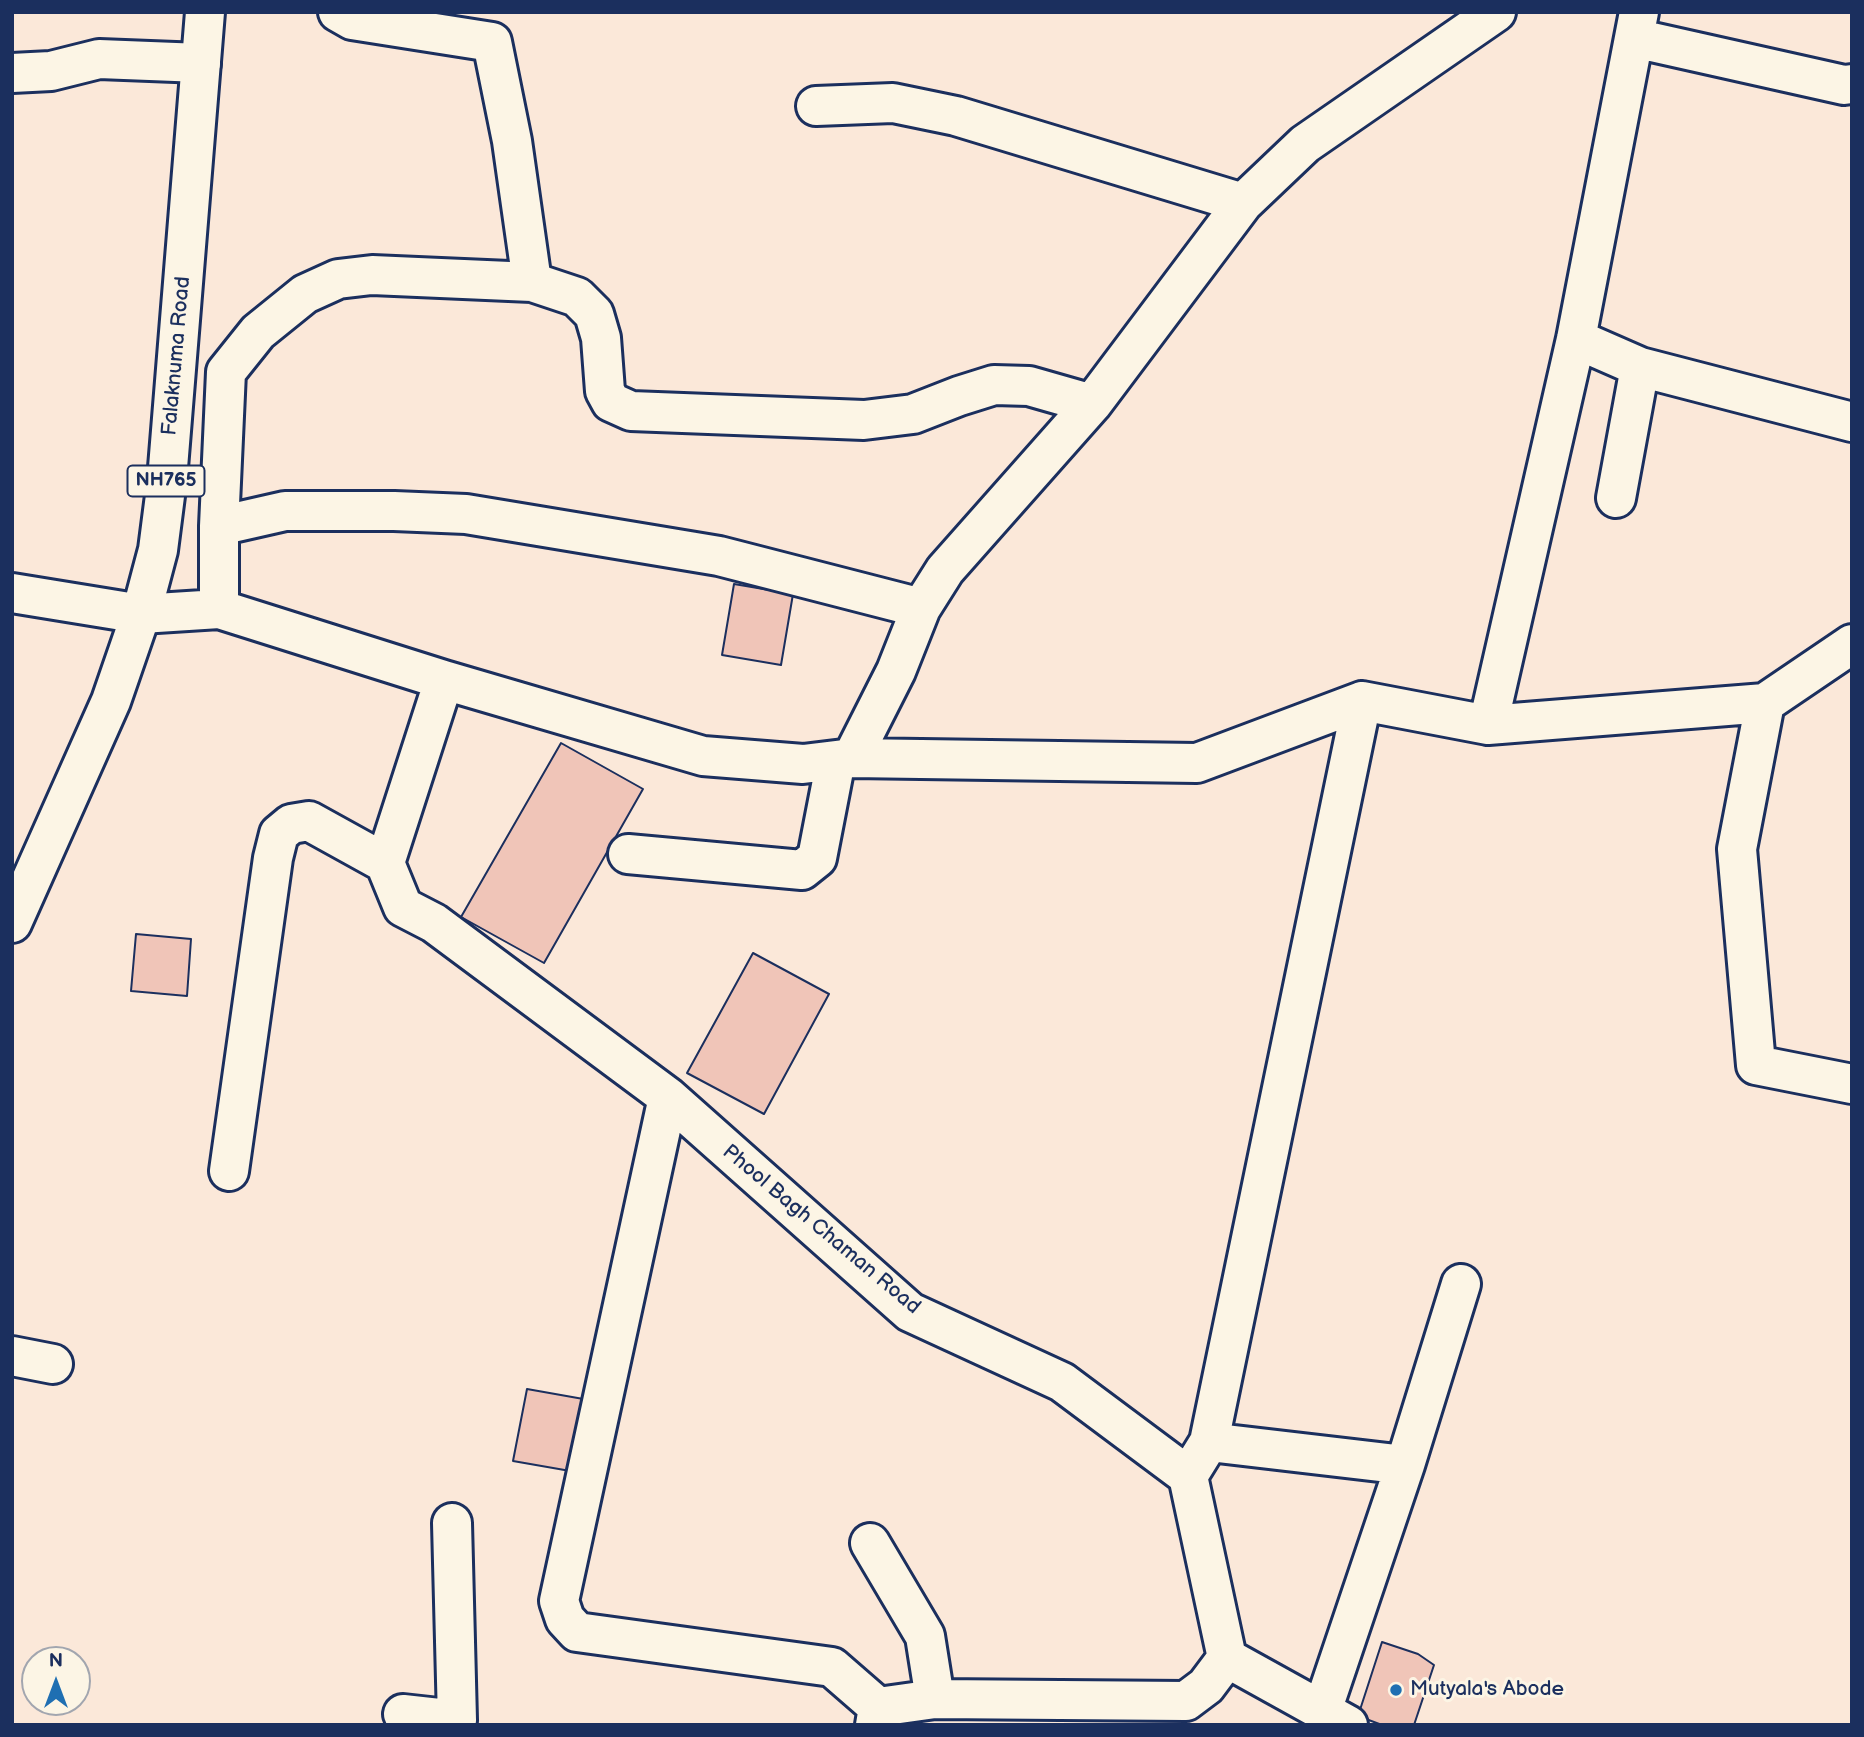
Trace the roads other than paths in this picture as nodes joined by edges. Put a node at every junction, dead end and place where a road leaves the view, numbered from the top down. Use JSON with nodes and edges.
{"nodes":[{"id":1,"x":205,"y":12,"type":"edge"},
{"id":2,"x":338,"y":12,"type":"edge"},
{"id":3,"x":1496,"y":12,"type":"edge"},
{"id":4,"x":1637,"y":25,"type":"edge"},
{"id":5,"x":493,"y":27,"type":"edge"},
{"id":6,"x":201,"y":63,"type":"junction"},
{"id":7,"x":12,"y":73,"type":"edge"},
{"id":8,"x":1852,"y":84,"type":"edge"},
{"id":9,"x":816,"y":106,"type":"dead end"},
{"id":10,"x":1243,"y":202,"type":"junction"},
{"id":11,"x":532,"y":282,"type":"junction"},
{"id":12,"x":1576,"y":339,"type":"junction"},
{"id":13,"x":1640,"y":367,"type":"junction"},
{"id":14,"x":1092,"y":404,"type":"junction"},
{"id":15,"x":1852,"y":422,"type":"edge"},
{"id":16,"x":1616,"y":498,"type":"dead end"},
{"id":17,"x":219,"y":526,"type":"junction"},
{"id":18,"x":12,"y":593,"type":"edge"},
{"id":19,"x":921,"y":608,"type":"junction"},
{"id":20,"x":219,"y":610,"type":"junction"},
{"id":21,"x":141,"y":614,"type":"junction"},
{"id":22,"x":1852,"y":645,"type":"edge"},
{"id":23,"x":444,"y":680,"type":"junction"},
{"id":24,"x":1362,"y":701,"type":"junction"},
{"id":25,"x":1765,"y":703,"type":"junction"},
{"id":26,"x":1488,"y":725,"type":"junction"},
{"id":27,"x":844,"y":759,"type":"junction"},
{"id":28,"x":628,"y":854,"type":"dead end"},
{"id":29,"x":385,"y":863,"type":"junction"},
{"id":30,"x":12,"y":923,"type":"edge"},
{"id":31,"x":1852,"y":1084,"type":"edge"},
{"id":32,"x":668,"y":1097,"type":"junction"},
{"id":33,"x":229,"y":1171,"type":"dead end"},
{"id":34,"x":1461,"y":1284,"type":"dead end"},
{"id":35,"x":12,"y":1356,"type":"edge"},
{"id":36,"x":53,"y":1364,"type":"dead end"},
{"id":37,"x":1209,"y":1442,"type":"junction"},
{"id":38,"x":1405,"y":1465,"type":"junction"},
{"id":39,"x":1188,"y":1476,"type":"junction"},
{"id":40,"x":452,"y":1523,"type":"dead end"},
{"id":41,"x":870,"y":1543,"type":"dead end"},
{"id":42,"x":1217,"y":1672,"type":"junction"},
{"id":43,"x":935,"y":1699,"type":"junction"},
{"id":44,"x":402,"y":1714,"type":"dead end"},
{"id":45,"x":877,"y":1716,"type":"edge"},
{"id":46,"x":1335,"y":1718,"type":"edge"},
{"id":47,"x":465,"y":1722,"type":"edge"},
{"id":48,"x":1200,"y":1725,"type":"edge"}],
"edges":[{"from":1,"to":6,"type":"main road","name":"Falaknuma Road","number":"NH765"},
{"from":2,"to":5,"type":"main road"},
{"from":3,"to":10,"type":"main road"},
{"from":4,"to":8,"type":"main road"},
{"from":4,"to":12,"type":"main road"},
{"from":5,"to":11,"type":"main road"},
{"from":6,"to":7,"type":"main road"},
{"from":6,"to":21,"type":"main road","name":"Falaknuma Road","number":"NH765"},
{"from":9,"to":10,"type":"main road"},
{"from":10,"to":14,"type":"main road"},
{"from":11,"to":14,"type":"main road"},
{"from":11,"to":17,"type":"main road"},
{"from":12,"to":13,"type":"main road"},
{"from":12,"to":26,"type":"main road"},
{"from":13,"to":15,"type":"main road"},
{"from":13,"to":16,"type":"main road"},
{"from":14,"to":19,"type":"main road"},
{"from":17,"to":19,"type":"main road"},
{"from":17,"to":20,"type":"main road"},
{"from":18,"to":21,"type":"main road"},
{"from":19,"to":27,"type":"main road"},
{"from":20,"to":21,"type":"main road"},
{"from":20,"to":23,"type":"main road"},
{"from":21,"to":30,"type":"main road","name":"Falaknuma Road","number":"NH765"},
{"from":22,"to":25,"type":"main road"},
{"from":23,"to":27,"type":"main road"},
{"from":23,"to":29,"type":"main road"},
{"from":24,"to":26,"type":"main road"},
{"from":24,"to":27,"type":"main road"},
{"from":24,"to":37,"type":"main road"},
{"from":25,"to":26,"type":"main road"},
{"from":25,"to":31,"type":"main road"},
{"from":27,"to":28,"type":"main road"},
{"from":29,"to":32,"type":"main road","name":"Phool Bagh Chaman Road"},
{"from":29,"to":33,"type":"main road"},
{"from":32,"to":39,"type":"main road","name":"Phool Bagh Chaman Road"},
{"from":32,"to":45,"type":"main road"},
{"from":34,"to":38,"type":"main road"},
{"from":35,"to":36,"type":"main road"},
{"from":37,"to":38,"type":"main road"},
{"from":37,"to":39,"type":"main road"},
{"from":38,"to":46,"type":"main road"},
{"from":39,"to":42,"type":"main road"},
{"from":40,"to":47,"type":"main road"},
{"from":41,"to":43,"type":"main road"},
{"from":42,"to":43,"type":"main road"},
{"from":42,"to":46,"type":"main road"},
{"from":42,"to":48,"type":"main road"},
{"from":43,"to":45,"type":"main road"},
{"from":44,"to":47,"type":"main road"}]}
